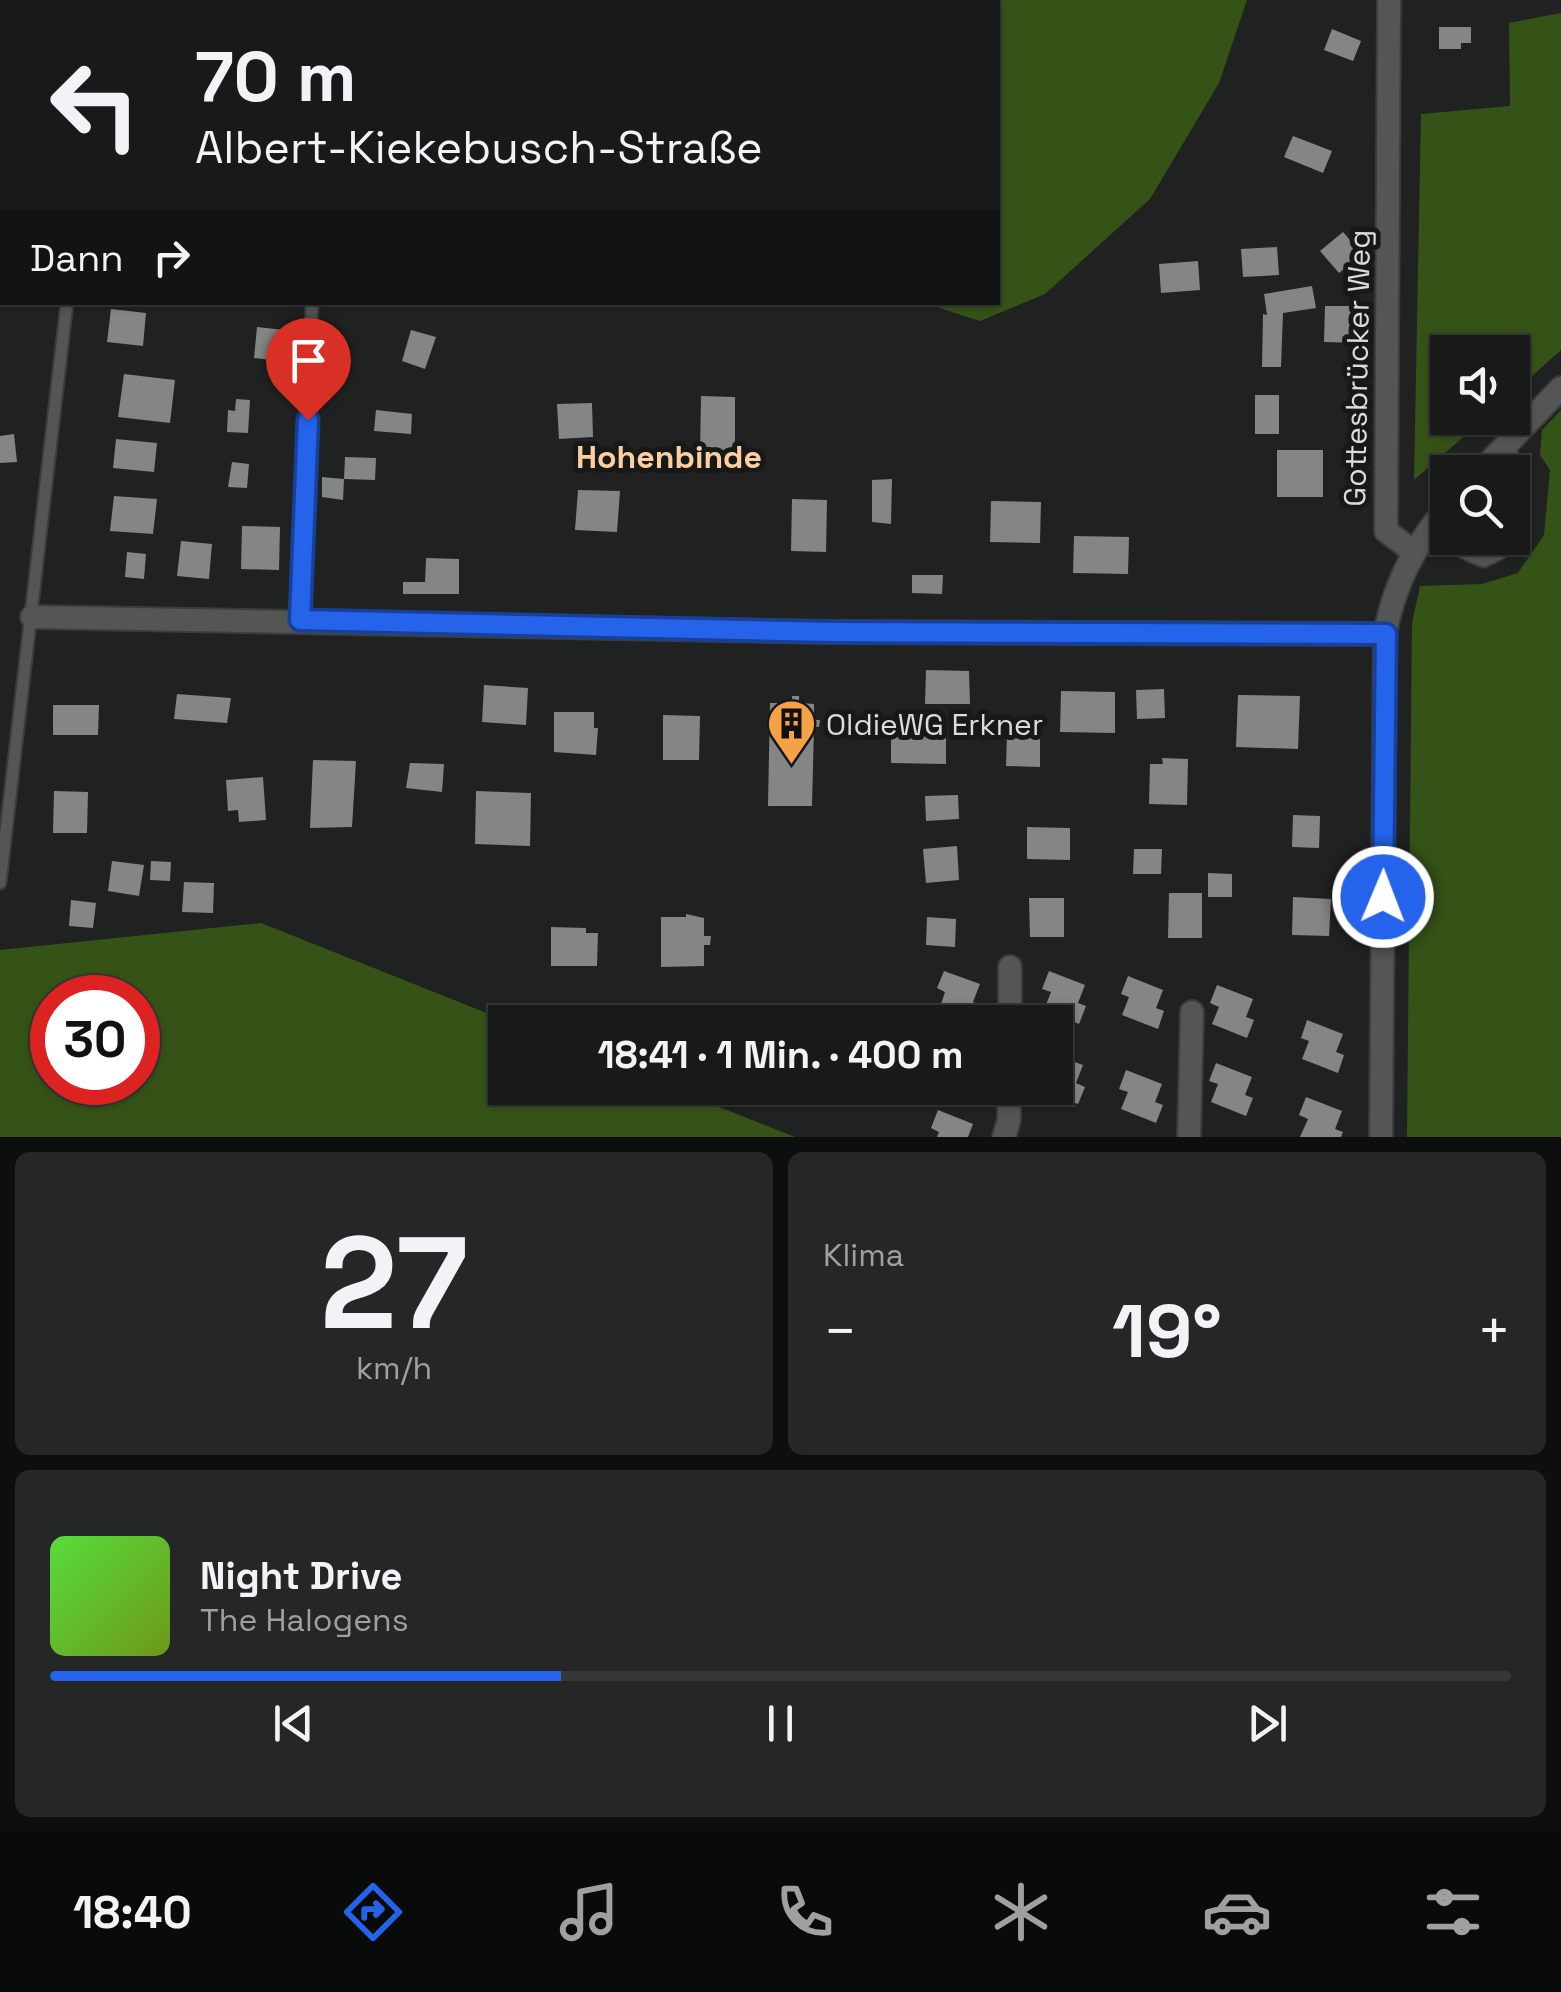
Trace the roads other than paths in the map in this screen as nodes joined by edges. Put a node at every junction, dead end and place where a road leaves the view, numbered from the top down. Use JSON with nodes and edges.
{"nodes":[{"id":1,"x":1389,"y":0,"type":"edge"},
{"id":2,"x":67,"y":305,"type":"edge"},
{"id":3,"x":312,"y":305,"type":"edge"},
{"id":4,"x":1561,"y":388,"type":"edge"},
{"id":5,"x":1509,"y":442,"type":"junction"},
{"id":6,"x":1496,"y":455,"type":"edge"},
{"id":7,"x":1512,"y":455,"type":"edge"},
{"id":8,"x":1430,"y":530,"type":"edge"},
{"id":9,"x":1414,"y":552,"type":"junction"},
{"id":10,"x":1466,"y":555,"type":"edge"},
{"id":11,"x":1496,"y":555,"type":"edge"},
{"id":12,"x":32,"y":617,"type":"junction"},
{"id":13,"x":300,"y":620,"type":"junction"},
{"id":14,"x":1386,"y":634,"type":"junction"},
{"id":15,"x":0,"y":882,"type":"edge"},
{"id":16,"x":1010,"y":967,"type":"dead end"},
{"id":17,"x":1010,"y":1005,"type":"edge"},
{"id":18,"x":1192,"y":1012,"type":"dead end"},
{"id":19,"x":1009,"y":1105,"type":"edge"},
{"id":20,"x":1004,"y":1137,"type":"edge"},
{"id":21,"x":1189,"y":1137,"type":"edge"},
{"id":22,"x":1381,"y":1137,"type":"edge"}],
"edges":[{"from":1,"to":9,"type":"street","name":"Gottesbrücker Weg"},
{"from":2,"to":12,"type":"lane"},
{"from":3,"to":13,"type":"lane"},
{"from":4,"to":5,"type":"street"},
{"from":5,"to":6,"type":"street"},
{"from":5,"to":7,"type":"lane"},
{"from":8,"to":9,"type":"street"},
{"from":9,"to":14,"type":"street"},
{"from":10,"to":11,"type":"lane"},
{"from":12,"to":13,"type":"street"},
{"from":12,"to":15,"type":"lane"},
{"from":13,"to":14,"type":"street"},
{"from":14,"to":22,"type":"street"},
{"from":16,"to":17,"type":"street"},
{"from":18,"to":21,"type":"street"},
{"from":19,"to":20,"type":"street"}]}
